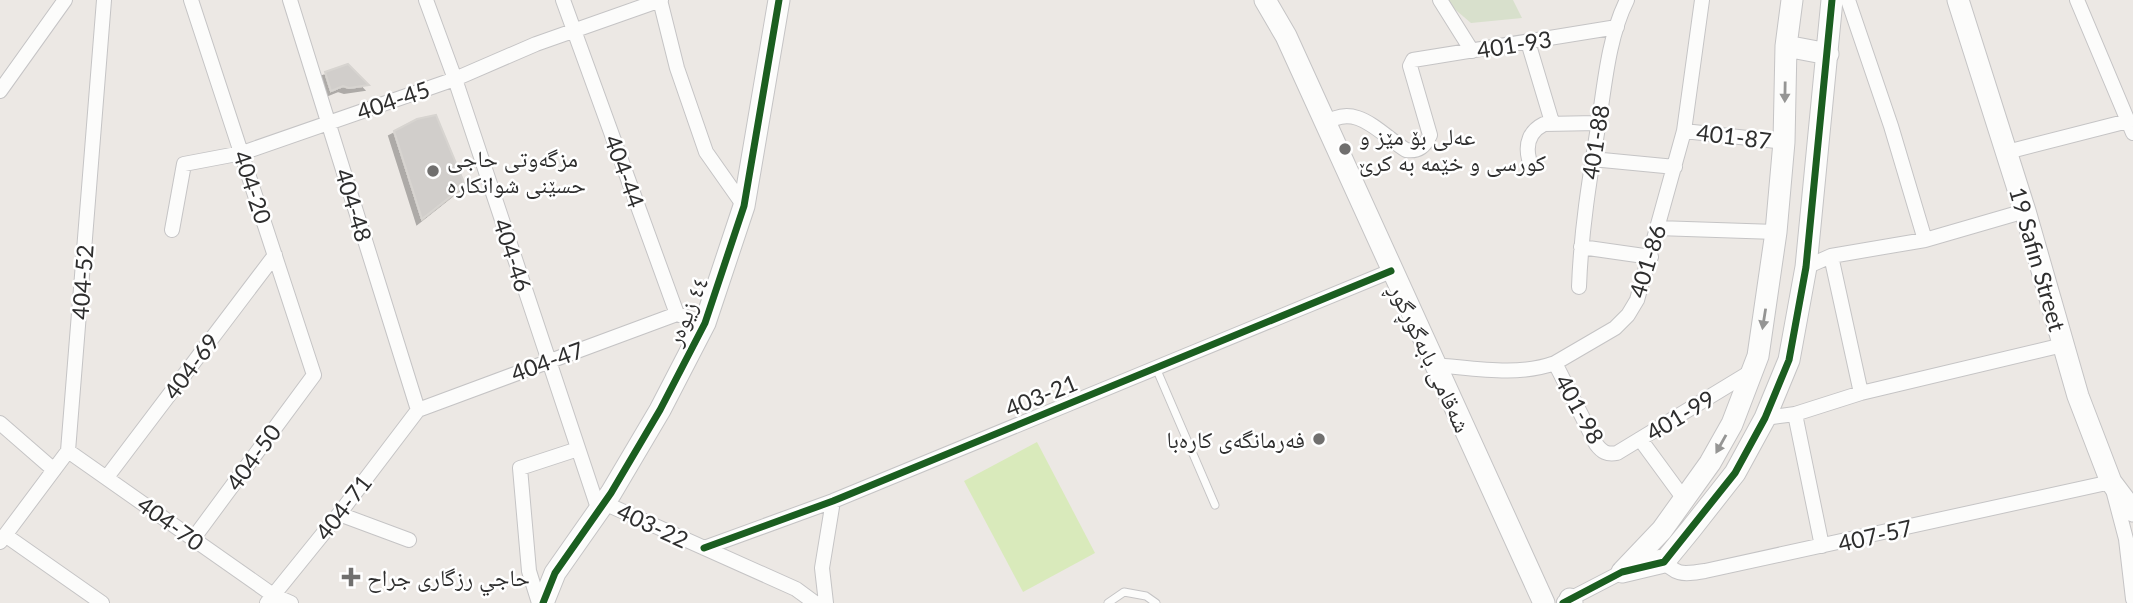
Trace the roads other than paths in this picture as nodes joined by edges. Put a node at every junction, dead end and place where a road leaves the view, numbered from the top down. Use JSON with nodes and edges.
{"nodes":[{"id":1,"x":65,"y":0,"type":"edge"},
{"id":2,"x":104,"y":0,"type":"edge"},
{"id":3,"x":191,"y":0,"type":"edge"},
{"id":4,"x":290,"y":0,"type":"edge"},
{"id":5,"x":426,"y":0,"type":"edge"},
{"id":6,"x":563,"y":0,"type":"edge"},
{"id":7,"x":661,"y":0,"type":"edge"},
{"id":8,"x":779,"y":0,"type":"edge"},
{"id":9,"x":1265,"y":0,"type":"edge"},
{"id":10,"x":1440,"y":0,"type":"edge"},
{"id":11,"x":1627,"y":0,"type":"edge"},
{"id":12,"x":1702,"y":0,"type":"edge"},
{"id":13,"x":1791,"y":0,"type":"edge"},
{"id":14,"x":1832,"y":0,"type":"edge"},
{"id":15,"x":1847,"y":0,"type":"edge"},
{"id":16,"x":1958,"y":0,"type":"edge"},
{"id":17,"x":2077,"y":0,"type":"edge"},
{"id":18,"x":1617,"y":27,"type":"junction"},
{"id":19,"x":574,"y":31,"type":"junction"},
{"id":20,"x":1528,"y":42,"type":"junction"},
{"id":21,"x":1786,"y":46,"type":"junction"},
{"id":22,"x":1472,"y":51,"type":"junction"},
{"id":23,"x":1828,"y":54,"type":"junction"},
{"id":24,"x":455,"y":79,"type":"junction"},
{"id":25,"x":0,"y":91,"type":"edge"},
{"id":26,"x":328,"y":122,"type":"junction"},
{"id":27,"x":1552,"y":122,"type":"junction"},
{"id":28,"x":1598,"y":123,"type":"junction"},
{"id":29,"x":1324,"y":125,"type":"junction"},
{"id":30,"x":2130,"y":127,"type":"edge"},
{"id":31,"x":1684,"y":131,"type":"junction"},
{"id":32,"x":1784,"y":142,"type":"junction"},
{"id":33,"x":2007,"y":152,"type":"junction"},
{"id":34,"x":242,"y":153,"type":"junction"},
{"id":35,"x":1529,"y":159,"type":"dead end"},
{"id":36,"x":1592,"y":159,"type":"junction"},
{"id":37,"x":1675,"y":167,"type":"junction"},
{"id":38,"x":744,"y":206,"type":"junction"},
{"id":39,"x":2025,"y":211,"type":"junction"},
{"id":40,"x":1657,"y":228,"type":"junction"},
{"id":41,"x":172,"y":230,"type":"dead end"},
{"id":42,"x":1776,"y":232,"type":"junction"},
{"id":43,"x":1925,"y":240,"type":"junction"},
{"id":44,"x":1581,"y":247,"type":"junction"},
{"id":45,"x":275,"y":256,"type":"junction"},
{"id":46,"x":1831,"y":256,"type":"junction"},
{"id":47,"x":1651,"y":257,"type":"junction"},
{"id":48,"x":1806,"y":267,"type":"junction"},
{"id":49,"x":1391,"y":271,"type":"junction"},
{"id":50,"x":1579,"y":287,"type":"dead end"},
{"id":51,"x":677,"y":314,"type":"junction"},
{"id":52,"x":705,"y":323,"type":"junction"},
{"id":53,"x":2063,"y":345,"type":"junction"},
{"id":54,"x":548,"y":360,"type":"junction"},
{"id":55,"x":1555,"y":363,"type":"junction"},
{"id":56,"x":1434,"y":365,"type":"junction"},
{"id":57,"x":1156,"y":368,"type":"junction"},
{"id":58,"x":1753,"y":370,"type":"junction"},
{"id":59,"x":314,"y":375,"type":"joint"},
{"id":60,"x":1861,"y":393,"type":"junction"},
{"id":61,"x":418,"y":410,"type":"junction"},
{"id":62,"x":1795,"y":414,"type":"junction"},
{"id":63,"x":1765,"y":418,"type":"junction"},
{"id":64,"x":0,"y":423,"type":"edge"},
{"id":65,"x":1640,"y":439,"type":"junction"},
{"id":66,"x":578,"y":449,"type":"junction"},
{"id":67,"x":68,"y":452,"type":"junction"},
{"id":68,"x":1606,"y":453,"type":"joint"},
{"id":69,"x":54,"y":470,"type":"junction"},
{"id":70,"x":107,"y":477,"type":"junction"},
{"id":71,"x":2111,"y":482,"type":"junction"},
{"id":72,"x":1684,"y":499,"type":"junction"},
{"id":73,"x":833,"y":501,"type":"junction"},
{"id":74,"x":1216,"y":505,"type":"dead end"},
{"id":75,"x":601,"y":507,"type":"junction"},
{"id":76,"x":2133,"y":511,"type":"edge"},
{"id":77,"x":340,"y":514,"type":"junction"},
{"id":78,"x":3,"y":539,"type":"edge"},
{"id":79,"x":193,"y":539,"type":"junction"},
{"id":80,"x":409,"y":540,"type":"dead end"},
{"id":81,"x":1649,"y":545,"type":"junction"},
{"id":82,"x":1822,"y":547,"type":"junction"},
{"id":83,"x":704,"y":548,"type":"junction"},
{"id":84,"x":1664,"y":562,"type":"junction"},
{"id":85,"x":1622,"y":572,"type":"junction"},
{"id":86,"x":270,"y":599,"type":"edge"},
{"id":87,"x":2133,"y":599,"type":"edge"},
{"id":88,"x":1568,"y":602,"type":"edge"},
{"id":89,"x":102,"y":603,"type":"edge"},
{"id":90,"x":291,"y":603,"type":"edge"},
{"id":91,"x":541,"y":603,"type":"edge"},
{"id":92,"x":814,"y":603,"type":"edge"},
{"id":93,"x":827,"y":603,"type":"edge"},
{"id":94,"x":1108,"y":603,"type":"edge"},
{"id":95,"x":1156,"y":603,"type":"edge"},
{"id":96,"x":1544,"y":603,"type":"edge"}],
"edges":[{"from":1,"to":25,"type":"street"},
{"from":2,"to":67,"type":"street","name":"404-52"},
{"from":3,"to":34,"type":"street","name":"404-20"},
{"from":4,"to":26,"type":"street","name":"404-48"},
{"from":5,"to":24,"type":"street","name":"404-46"},
{"from":6,"to":19,"type":"street","name":"404-44"},
{"from":7,"to":19,"type":"street","name":"404-45"},
{"from":7,"to":38,"type":"street"},
{"from":8,"to":38,"type":"street","name":"٤٤ زیوەر"},
{"from":9,"to":29,"type":"street","name":"شەقامی بابەگوڕگوڕ"},
{"from":10,"to":22,"type":"street"},
{"from":11,"to":18,"type":"street","name":"401-88"},
{"from":12,"to":31,"type":"street","name":"401-86"},
{"from":13,"to":21,"type":"street"},
{"from":14,"to":23,"type":"street"},
{"from":15,"to":43,"type":"street"},
{"from":16,"to":33,"type":"street","name":"19 Safin Street"},
{"from":17,"to":30,"type":"street"},
{"from":18,"to":20,"type":"street","name":"401-93"},
{"from":18,"to":28,"type":"street","name":"401-88"},
{"from":19,"to":24,"type":"street","name":"404-45"},
{"from":19,"to":51,"type":"street","name":"404-44"},
{"from":20,"to":22,"type":"street","name":"401-93"},
{"from":20,"to":27,"type":"street"},
{"from":21,"to":23,"type":"street"},
{"from":21,"to":32,"type":"street","one_way":true},
{"from":22,"to":29,"type":"street","name":"401-93"},
{"from":23,"to":48,"type":"street"},
{"from":24,"to":26,"type":"street","name":"404-45"},
{"from":24,"to":54,"type":"street","name":"404-46"},
{"from":26,"to":34,"type":"street","name":"404-45"},
{"from":26,"to":61,"type":"street","name":"404-48"},
{"from":27,"to":28,"type":"street"},
{"from":27,"to":35,"type":"street"},
{"from":28,"to":36,"type":"street","name":"401-88"},
{"from":29,"to":49,"type":"street","name":"شەقامی بابەگوڕگوڕ"},
{"from":30,"to":33,"type":"street"},
{"from":31,"to":32,"type":"street","name":"401-87"},
{"from":31,"to":37,"type":"street","name":"401-86"},
{"from":32,"to":42,"type":"street"},
{"from":33,"to":39,"type":"street","name":"19 Safin Street"},
{"from":34,"to":41,"type":"street","name":"404-45"},
{"from":34,"to":45,"type":"street","name":"404-20"},
{"from":36,"to":37,"type":"street"},
{"from":36,"to":44,"type":"street","name":"401-88"},
{"from":37,"to":40,"type":"street","name":"401-86"},
{"from":38,"to":52,"type":"street","name":"٤٤ زیوەر"},
{"from":39,"to":43,"type":"street"},
{"from":39,"to":53,"type":"street","name":"19 Safin Street"},
{"from":40,"to":42,"type":"street"},
{"from":40,"to":47,"type":"street","name":"401-86"},
{"from":42,"to":58,"type":"street","one_way":true},
{"from":43,"to":46,"type":"street"},
{"from":44,"to":47,"type":"street"},
{"from":44,"to":50,"type":"street","name":"401-88"},
{"from":45,"to":59,"type":"street","name":"404-20"},
{"from":45,"to":70,"type":"street","name":"404-69"},
{"from":46,"to":48,"type":"street"},
{"from":46,"to":60,"type":"street"},
{"from":47,"to":55,"type":"street","name":"401-86"},
{"from":48,"to":63,"type":"street"},
{"from":49,"to":56,"type":"street","name":"شەقامی بابەگوڕگوڕ"},
{"from":49,"to":57,"type":"street","name":"403-21"},
{"from":51,"to":52,"type":"street"},
{"from":51,"to":54,"type":"street","name":"404-47"},
{"from":52,"to":75,"type":"street","name":"٤٤ زیوەر"},
{"from":53,"to":60,"type":"street"},
{"from":53,"to":71,"type":"street","name":"19 Safin Street"},
{"from":54,"to":61,"type":"street","name":"404-47"},
{"from":54,"to":66,"type":"street","name":"404-46"},
{"from":55,"to":56,"type":"street","name":"401-86"},
{"from":55,"to":68,"type":"street","name":"401-98"},
{"from":56,"to":96,"type":"street","name":"شەقامی بابەگوڕگوڕ"},
{"from":57,"to":73,"type":"street","name":"403-21"},
{"from":57,"to":74,"type":"lane"},
{"from":58,"to":65,"type":"street","name":"401-99"},
{"from":58,"to":72,"type":"street","one_way":true},
{"from":59,"to":79,"type":"street","name":"404-50"},
{"from":60,"to":62,"type":"street"},
{"from":61,"to":77,"type":"street","name":"404-71"},
{"from":62,"to":63,"type":"street"},
{"from":62,"to":82,"type":"street"},
{"from":63,"to":84,"type":"street"},
{"from":64,"to":69,"type":"street"},
{"from":65,"to":68,"type":"street","name":"401-99"},
{"from":65,"to":72,"type":"street"},
{"from":66,"to":75,"type":"street","name":"404-46"},
{"from":66,"to":91,"type":"street"},
{"from":67,"to":69,"type":"street"},
{"from":67,"to":70,"type":"street","name":"404-70"},
{"from":69,"to":78,"type":"street"},
{"from":70,"to":79,"type":"street","name":"404-70"},
{"from":71,"to":76,"type":"street","name":"19 Safin Street"},
{"from":71,"to":82,"type":"street","name":"407-57"},
{"from":71,"to":87,"type":"street"},
{"from":72,"to":81,"type":"street"},
{"from":73,"to":83,"type":"street","name":"403-21"},
{"from":73,"to":93,"type":"street"},
{"from":75,"to":83,"type":"street","name":"403-22"},
{"from":75,"to":91,"type":"street","name":"٤٤ زیوەر"},
{"from":77,"to":80,"type":"street"},
{"from":77,"to":86,"type":"street","name":"404-71"},
{"from":78,"to":89,"type":"street"},
{"from":79,"to":86,"type":"street","name":"404-70"},
{"from":81,"to":84,"type":"street","name":"407-57"},
{"from":81,"to":85,"type":"street"},
{"from":82,"to":84,"type":"street","name":"407-57"},
{"from":83,"to":92,"type":"street","name":"403-22"},
{"from":84,"to":85,"type":"street"},
{"from":85,"to":88,"type":"street"},
{"from":86,"to":90,"type":"street","name":"404-70"},
{"from":94,"to":95,"type":"lane"}]}
